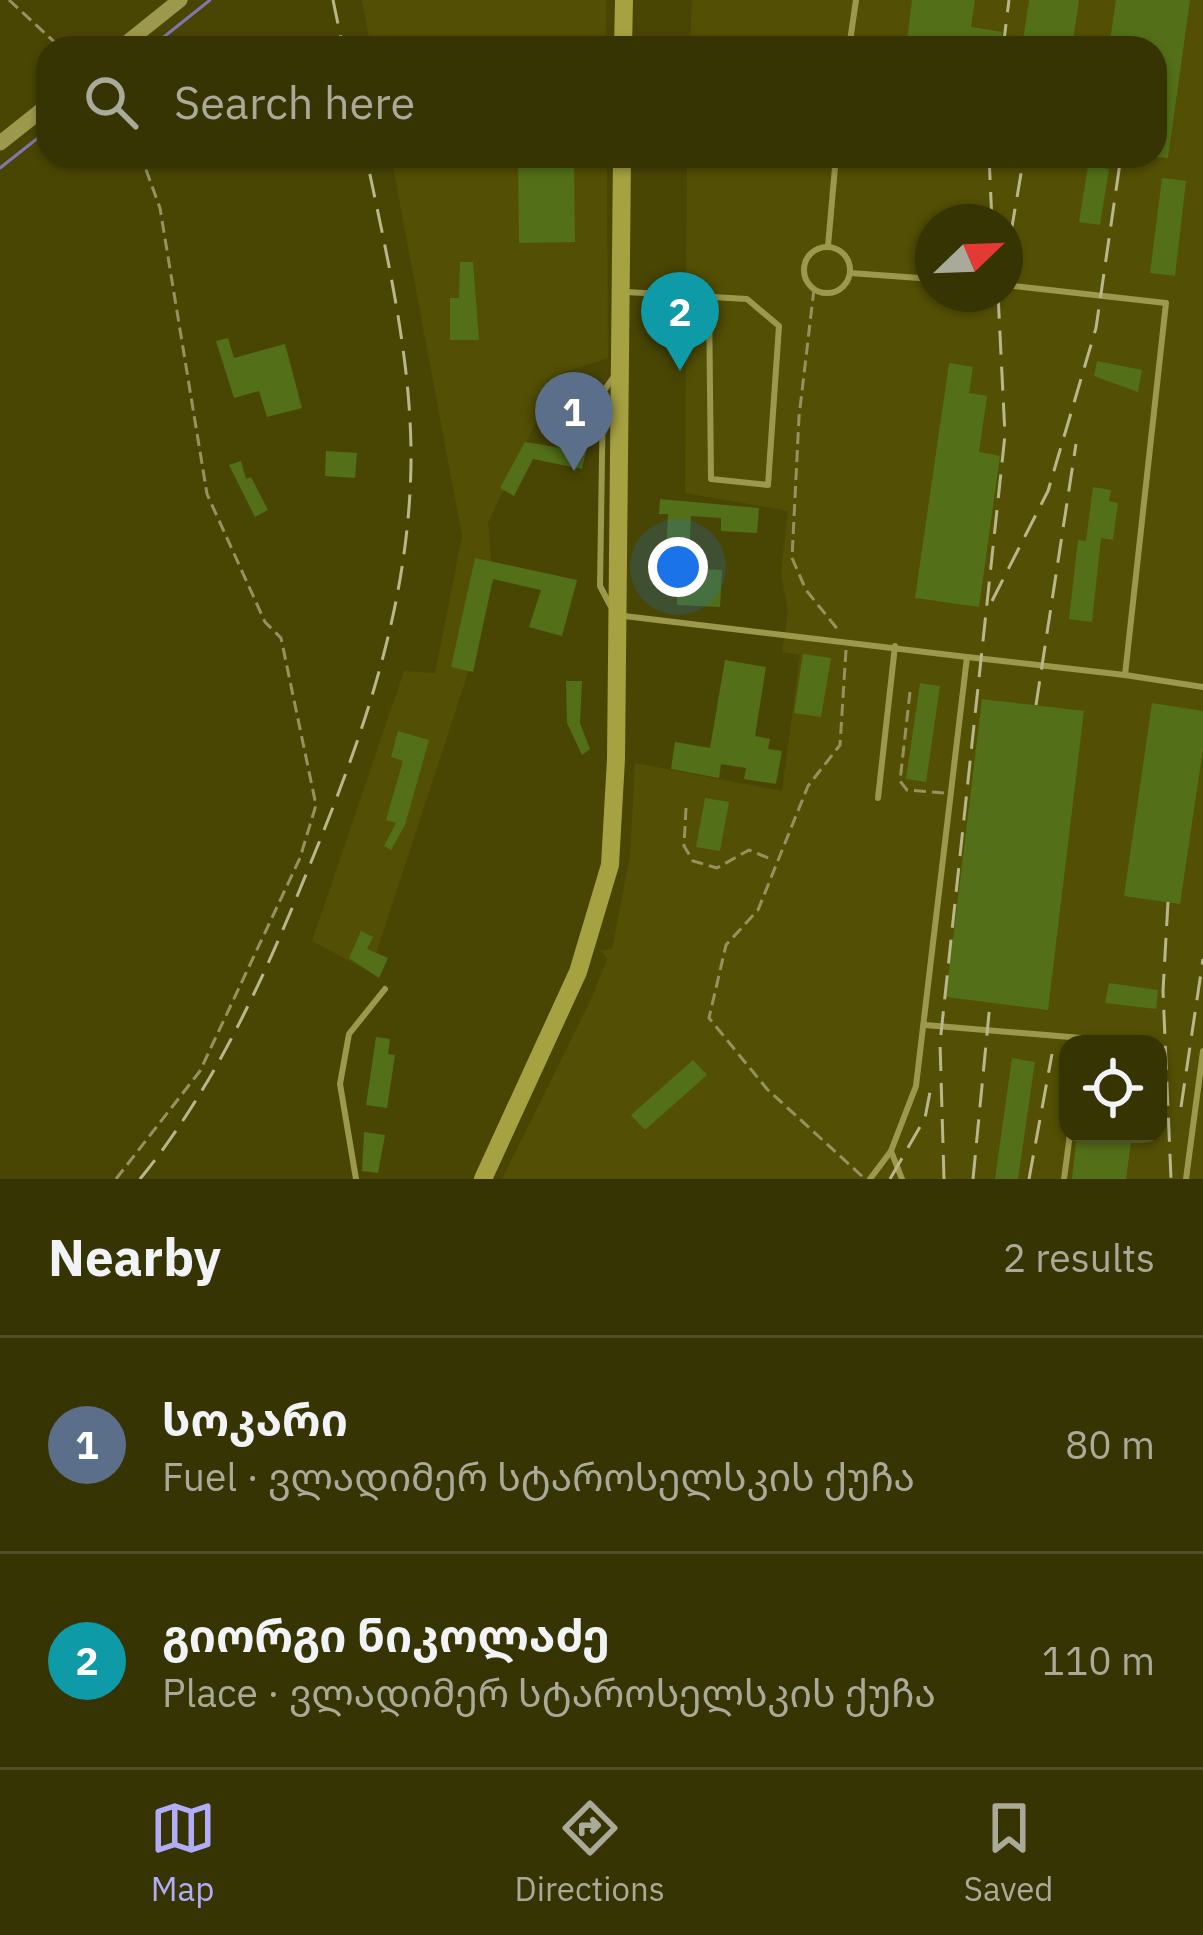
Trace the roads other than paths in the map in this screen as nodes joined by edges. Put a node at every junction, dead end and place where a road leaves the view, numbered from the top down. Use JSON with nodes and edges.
{"nodes":[{"id":1,"x":181,"y":0,"type":"edge"},
{"id":2,"x":624,"y":0,"type":"edge"},
{"id":3,"x":856,"y":0,"type":"edge"},
{"id":4,"x":135,"y":36,"type":"edge"},
{"id":5,"x":623,"y":36,"type":"edge"},
{"id":6,"x":851,"y":36,"type":"edge"},
{"id":7,"x":36,"y":114,"type":"edge"},
{"id":8,"x":0,"y":142,"type":"edge"},
{"id":9,"x":622,"y":168,"type":"edge"},
{"id":10,"x":835,"y":168,"type":"edge"},
{"id":11,"x":828,"y":246,"type":"junction"},
{"id":12,"x":850,"y":273,"type":"junction"},
{"id":13,"x":915,"y":278,"type":"edge"},
{"id":14,"x":1023,"y":287,"type":"edge"},
{"id":15,"x":621,"y":292,"type":"junction"},
{"id":16,"x":709,"y":298,"type":"junction"},
{"id":17,"x":621,"y":368,"type":"junction"},
{"id":18,"x":602,"y":447,"type":"junction"},
{"id":19,"x":619,"y":464,"type":"junction"},
{"id":20,"x":602,"y":480,"type":"junction"},
{"id":21,"x":616,"y":615,"type":"junction"},
{"id":22,"x":896,"y":646,"type":"junction"},
{"id":23,"x":968,"y":657,"type":"junction"},
{"id":24,"x":1125,"y":675,"type":"junction"},
{"id":25,"x":1203,"y":687,"type":"edge"},
{"id":26,"x":878,"y":798,"type":"dead end"},
{"id":27,"x":385,"y":989,"type":"dead end"},
{"id":28,"x":925,"y":1025,"type":"junction"},
{"id":29,"x":1059,"y":1036,"type":"edge"},
{"id":30,"x":1203,"y":1051,"type":"edge"},
{"id":31,"x":1069,"y":1143,"type":"edge"},
{"id":32,"x":891,"y":1151,"type":"junction"},
{"id":33,"x":356,"y":1179,"type":"edge"},
{"id":34,"x":482,"y":1179,"type":"edge"},
{"id":35,"x":867,"y":1179,"type":"edge"},
{"id":36,"x":902,"y":1179,"type":"edge"},
{"id":37,"x":1064,"y":1179,"type":"edge"},
{"id":38,"x":1186,"y":1179,"type":"edge"}],
"edges":[{"from":1,"to":4,"type":"street"},
{"from":2,"to":5,"type":"main road"},
{"from":3,"to":6,"type":"lane"},
{"from":7,"to":8,"type":"street"},
{"from":9,"to":15,"type":"main road"},
{"from":10,"to":11,"type":"lane"},
{"from":11,"to":12,"type":"lane"},
{"from":11,"to":12,"type":"lane"},
{"from":12,"to":13,"type":"lane"},
{"from":14,"to":24,"type":"lane"},
{"from":15,"to":16,"type":"lane"},
{"from":15,"to":17,"type":"main road"},
{"from":16,"to":16,"type":"lane"},
{"from":17,"to":18,"type":"lane"},
{"from":17,"to":19,"type":"main road"},
{"from":18,"to":19,"type":"lane"},
{"from":18,"to":20,"type":"lane"},
{"from":19,"to":20,"type":"lane"},
{"from":19,"to":21,"type":"main road"},
{"from":20,"to":21,"type":"lane"},
{"from":21,"to":22,"type":"lane"},
{"from":21,"to":34,"type":"main road"},
{"from":22,"to":23,"type":"lane"},
{"from":22,"to":26,"type":"lane"},
{"from":23,"to":24,"type":"lane"},
{"from":23,"to":28,"type":"lane"},
{"from":24,"to":25,"type":"lane"},
{"from":27,"to":33,"type":"lane"},
{"from":28,"to":29,"type":"lane"},
{"from":28,"to":32,"type":"lane"},
{"from":30,"to":38,"type":"lane"},
{"from":31,"to":37,"type":"lane"},
{"from":32,"to":35,"type":"lane"},
{"from":32,"to":36,"type":"lane"}]}
